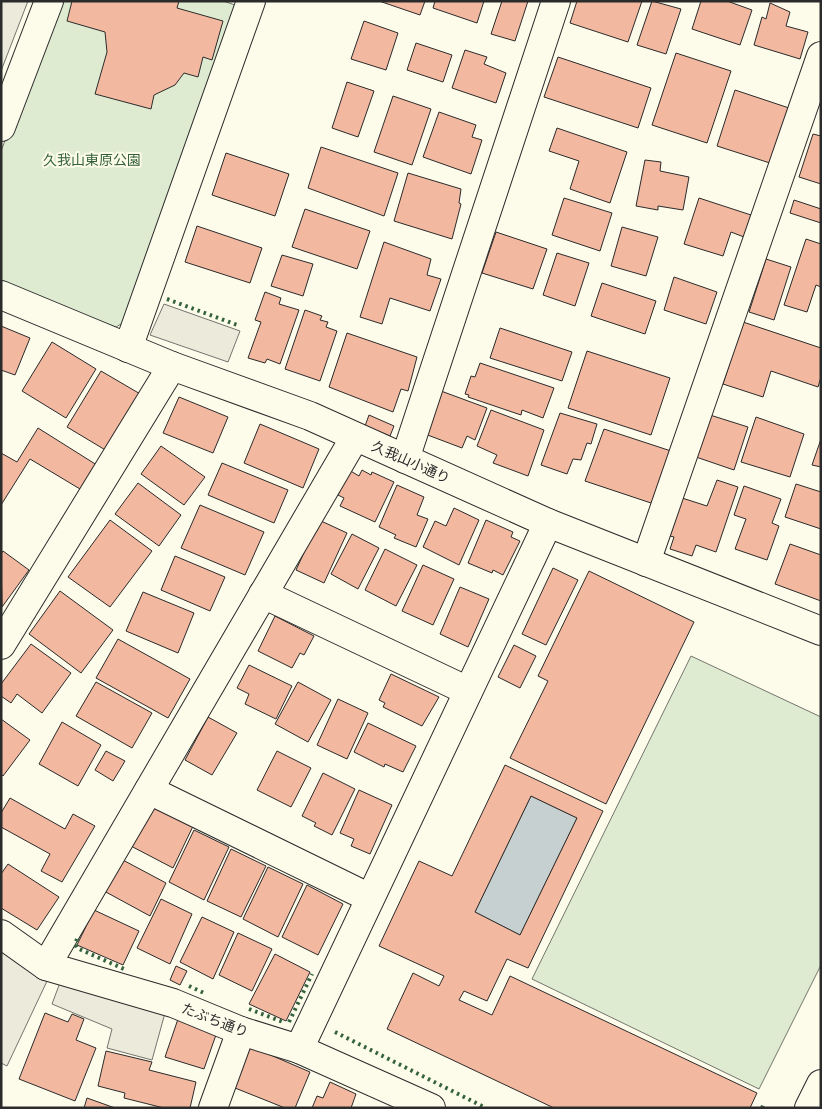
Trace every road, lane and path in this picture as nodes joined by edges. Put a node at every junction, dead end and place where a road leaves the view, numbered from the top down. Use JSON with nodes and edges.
{"nodes":[{"id":1,"x":49,"y":1,"type":"edge"},
{"id":2,"x":251,"y":1,"type":"edge"},
{"id":3,"x":556,"y":1,"type":"edge"},
{"id":4,"x":821,"y":56,"type":"edge"},
{"id":5,"x":1,"y":127,"type":"edge"},
{"id":6,"x":1,"y":295,"type":"edge"},
{"id":7,"x":128,"y":348,"type":"junction"},
{"id":8,"x":172,"y":366,"type":"junction"},
{"id":9,"x":355,"y":437,"type":"junction"},
{"id":10,"x":405,"y":459,"type":"junction"},
{"id":11,"x":548,"y":523,"type":"junction"},
{"id":12,"x":646,"y":562,"type":"junction"},
{"id":13,"x":262,"y":594,"type":"junction"},
{"id":14,"x":821,"y":632,"type":"edge"},
{"id":15,"x":1,"y":645,"type":"edge"},
{"id":16,"x":468,"y":691,"type":"junction"},
{"id":17,"x":149,"y":790,"type":"junction"},
{"id":18,"x":370,"y":898,"type":"junction"},
{"id":19,"x":1,"y":934,"type":"edge"},
{"id":20,"x":46,"y":966,"type":"junction"},
{"id":21,"x":241,"y":1031,"type":"junction"},
{"id":22,"x":299,"y":1048,"type":"junction"},
{"id":23,"x":821,"y":1084,"type":"edge"},
{"id":24,"x":213,"y":1108,"type":"edge"},
{"id":25,"x":431,"y":1108,"type":"edge"},
{"id":26,"x":809,"y":1108,"type":"edge"}],
"edges":[{"from":1,"to":5,"type":"street"},
{"from":2,"to":7,"type":"street"},
{"from":3,"to":10,"type":"street"},
{"from":4,"to":12,"type":"street"},
{"from":6,"to":7,"type":"street","name":"久我山小通り"},
{"from":7,"to":8,"type":"street","name":"久我山小通り"},
{"from":8,"to":9,"type":"street","name":"久我山小通り"},
{"from":8,"to":15,"type":"street"},
{"from":9,"to":10,"type":"street","name":"久我山小通り"},
{"from":9,"to":13,"type":"street"},
{"from":10,"to":11,"type":"street","name":"久我山小通り"},
{"from":11,"to":12,"type":"street","name":"久我山小通り"},
{"from":11,"to":16,"type":"street"},
{"from":12,"to":14,"type":"street","name":"久我山小通り"},
{"from":13,"to":16,"type":"street"},
{"from":13,"to":17,"type":"street"},
{"from":16,"to":18,"type":"street"},
{"from":17,"to":18,"type":"street"},
{"from":17,"to":20,"type":"street"},
{"from":18,"to":22,"type":"street"},
{"from":19,"to":20,"type":"street","name":"たぶち通り"},
{"from":20,"to":21,"type":"street","name":"たぶち通り"},
{"from":21,"to":22,"type":"street","name":"たぶち通り"},
{"from":21,"to":24,"type":"street"},
{"from":22,"to":25,"type":"street","name":"たぶち通り"},
{"from":23,"to":26,"type":"street"}]}
